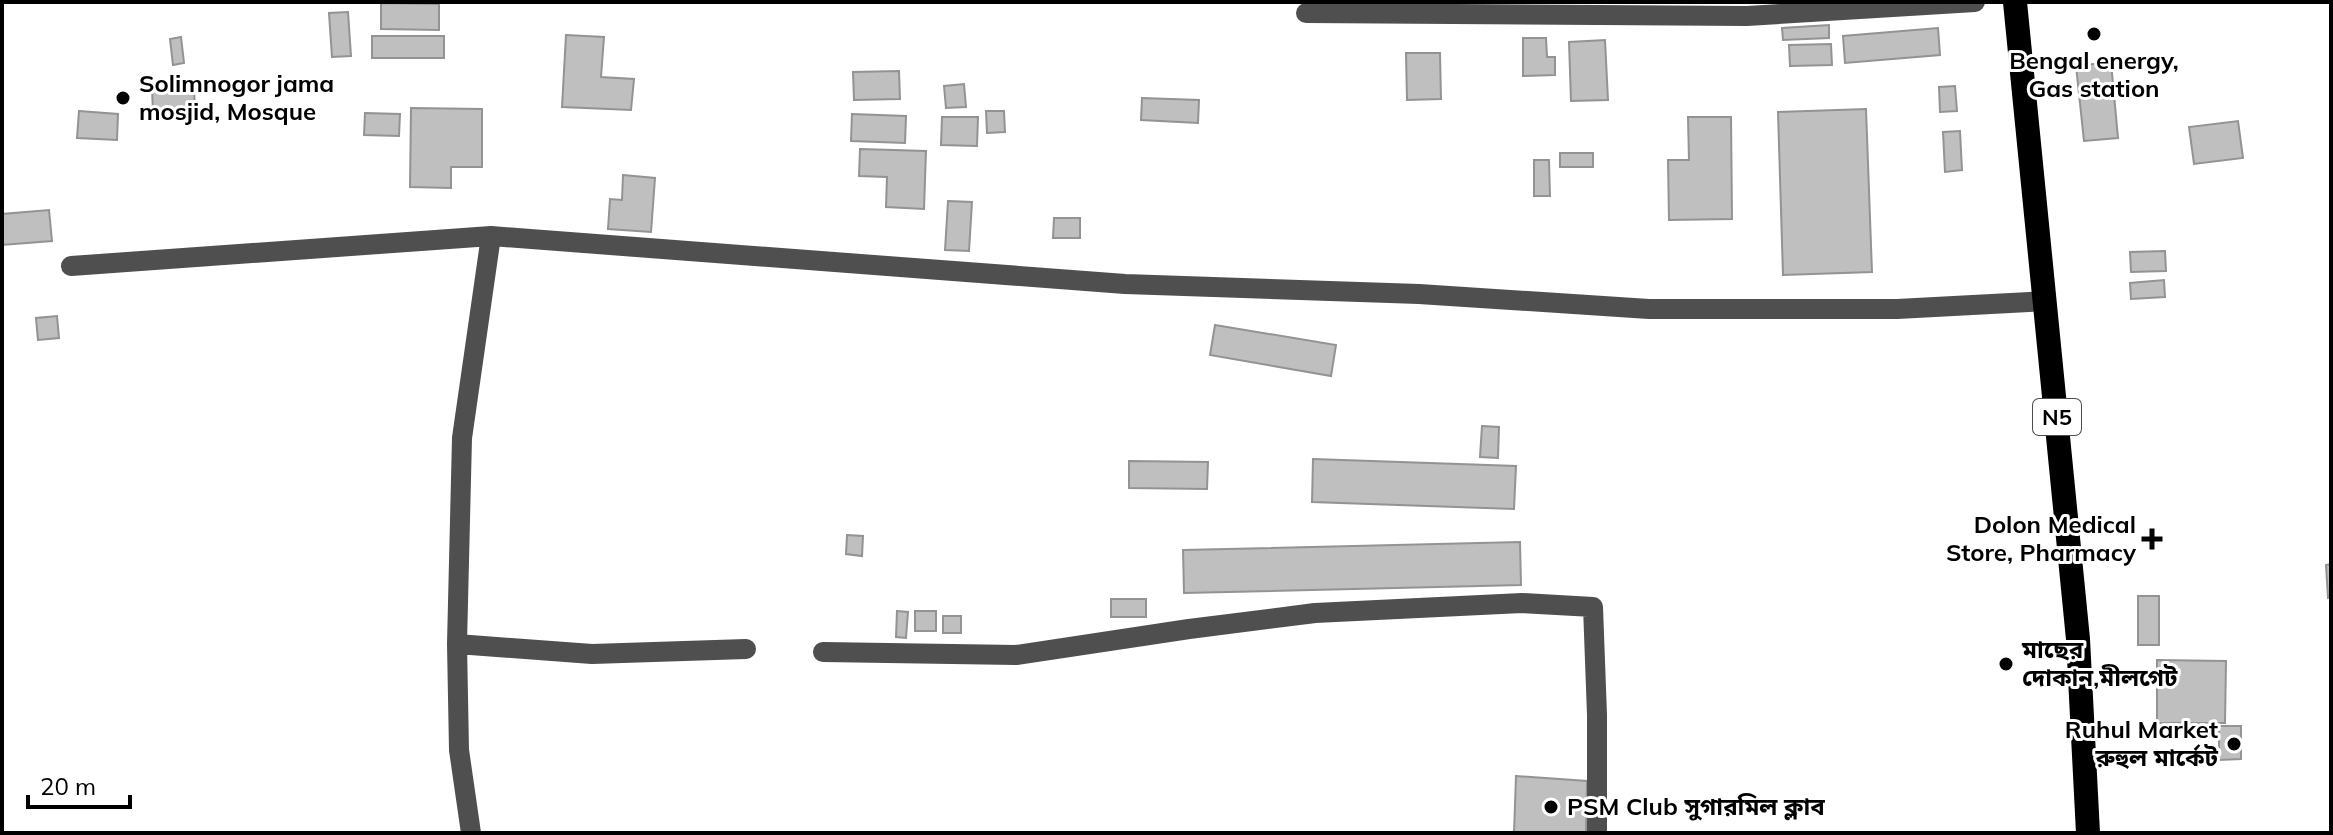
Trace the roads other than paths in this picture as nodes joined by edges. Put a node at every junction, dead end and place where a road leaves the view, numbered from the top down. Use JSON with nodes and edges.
{"nodes":[{"id":1,"x":1975,"y":2,"type":"edge"},
{"id":2,"x":2015,"y":2,"type":"edge"},
{"id":3,"x":1594,"y":8,"type":"edge"},
{"id":4,"x":1306,"y":13,"type":"dead end"},
{"id":5,"x":491,"y":236,"type":"junction"},
{"id":6,"x":71,"y":266,"type":"dead end"},
{"id":7,"x":2046,"y":301,"type":"junction"},
{"id":8,"x":457,"y":644,"type":"junction"},
{"id":9,"x":746,"y":649,"type":"dead end"},
{"id":10,"x":823,"y":652,"type":"dead end"},
{"id":11,"x":471,"y":833,"type":"edge"},
{"id":12,"x":1597,"y":833,"type":"edge"},
{"id":13,"x":2088,"y":833,"type":"edge"}],
"edges":[{"from":1,"to":3,"type":"street"},
{"from":2,"to":7,"type":"highway","number":"N5"},
{"from":3,"to":4,"type":"street"},
{"from":5,"to":6,"type":"street"},
{"from":5,"to":7,"type":"street"},
{"from":5,"to":8,"type":"street"},
{"from":7,"to":13,"type":"highway","number":"N5"},
{"from":8,"to":9,"type":"street"},
{"from":8,"to":11,"type":"street"},
{"from":10,"to":12,"type":"street"}]}
